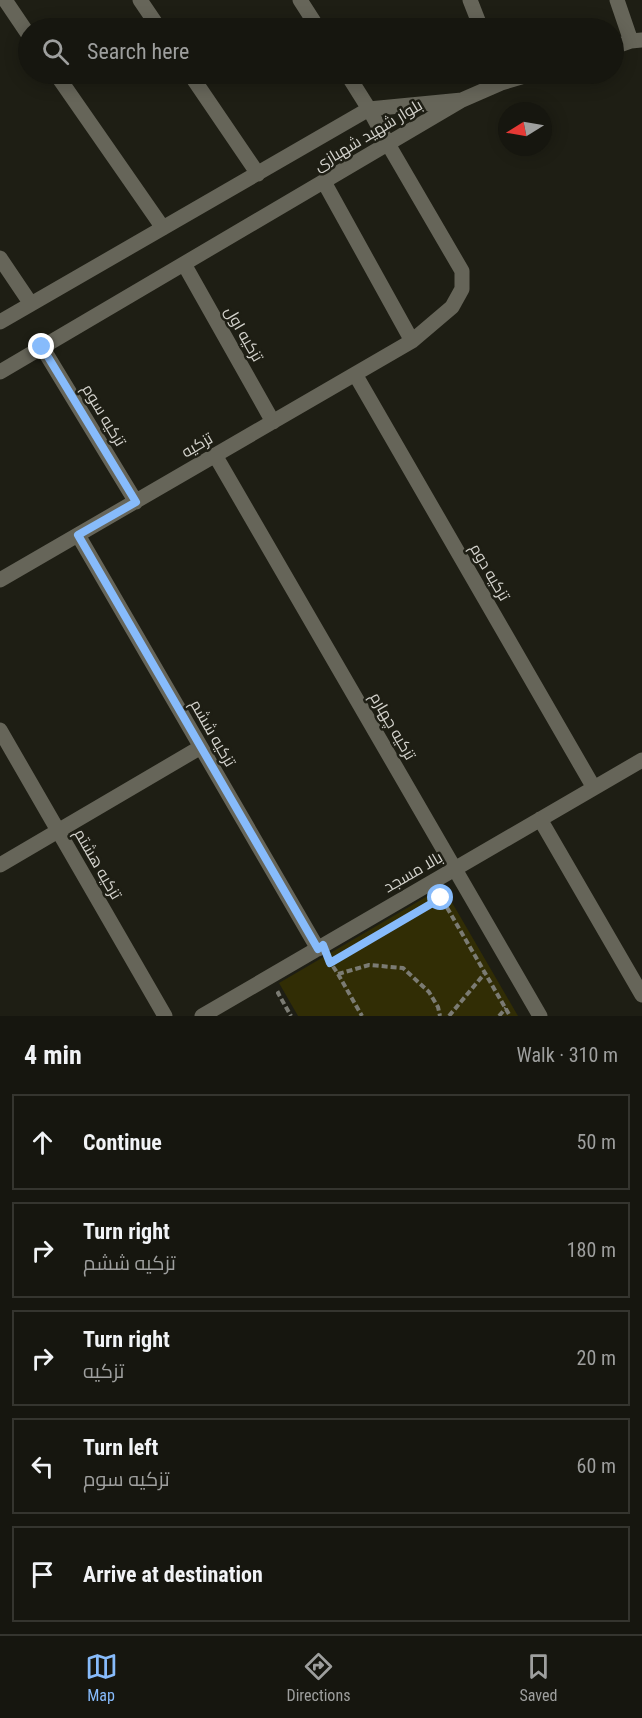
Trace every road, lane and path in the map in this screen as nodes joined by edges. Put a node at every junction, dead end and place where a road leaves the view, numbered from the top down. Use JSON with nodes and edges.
{"nodes":[{"id":1,"x":5,"y":0,"type":"edge"},
{"id":2,"x":140,"y":0,"type":"edge"},
{"id":3,"x":300,"y":0,"type":"edge"},
{"id":4,"x":471,"y":0,"type":"edge"},
{"id":5,"x":617,"y":0,"type":"edge"},
{"id":6,"x":152,"y":18,"type":"edge"},
{"id":7,"x":312,"y":18,"type":"edge"},
{"id":8,"x":477,"y":18,"type":"edge"},
{"id":9,"x":18,"y":19,"type":"edge"},
{"id":10,"x":636,"y":41,"type":"edge"},
{"id":11,"x":63,"y":84,"type":"edge"},
{"id":12,"x":197,"y":84,"type":"edge"},
{"id":13,"x":353,"y":84,"type":"edge"},
{"id":14,"x":489,"y":84,"type":"edge"},
{"id":15,"x":462,"y":100,"type":"junction"},
{"id":16,"x":369,"y":109,"type":"junction"},
{"id":17,"x":388,"y":144,"type":"junction"},
{"id":18,"x":258,"y":174,"type":"junction"},
{"id":19,"x":324,"y":182,"type":"junction"},
{"id":20,"x":163,"y":228,"type":"junction"},
{"id":21,"x":0,"y":258,"type":"edge"},
{"id":22,"x":183,"y":264,"type":"junction"},
{"id":23,"x":31,"y":304,"type":"junction"},
{"id":24,"x":0,"y":322,"type":"edge"},
{"id":25,"x":412,"y":341,"type":"junction"},
{"id":26,"x":42,"y":347,"type":"junction"},
{"id":27,"x":0,"y":372,"type":"edge"},
{"id":28,"x":355,"y":374,"type":"junction"},
{"id":29,"x":273,"y":422,"type":"junction"},
{"id":30,"x":215,"y":455,"type":"junction"},
{"id":31,"x":136,"y":502,"type":"junction"},
{"id":32,"x":78,"y":535,"type":"junction"},
{"id":33,"x":1,"y":579,"type":"edge"},
{"id":34,"x":0,"y":730,"type":"edge"},
{"id":35,"x":201,"y":747,"type":"junction"},
{"id":36,"x":642,"y":760,"type":"edge"},
{"id":37,"x":594,"y":788,"type":"junction"},
{"id":38,"x":540,"y":819,"type":"junction"},
{"id":39,"x":58,"y":831,"type":"junction"},
{"id":40,"x":0,"y":864,"type":"edge"},
{"id":41,"x":455,"y":869,"type":"junction"},
{"id":42,"x":421,"y":910,"type":"dead end"},
{"id":43,"x":320,"y":947,"type":"junction"},
{"id":44,"x":340,"y":957,"type":"dead end"},
{"id":45,"x":330,"y":963,"type":"junction"},
{"id":46,"x":321,"y":968,"type":"dead end"},
{"id":47,"x":485,"y":972,"type":"junction"},
{"id":48,"x":338,"y":974,"type":"junction"},
{"id":49,"x":287,"y":988,"type":"dead end"},
{"id":50,"x":642,"y":995,"type":"edge"},
{"id":51,"x":506,"y":1008,"type":"junction"},
{"id":52,"x":165,"y":1016,"type":"edge"},
{"id":53,"x":202,"y":1016,"type":"edge"},
{"id":54,"x":291,"y":1016,"type":"edge"},
{"id":55,"x":362,"y":1016,"type":"edge"},
{"id":56,"x":440,"y":1016,"type":"edge"},
{"id":57,"x":449,"y":1016,"type":"edge"},
{"id":58,"x":499,"y":1016,"type":"edge"},
{"id":59,"x":510,"y":1016,"type":"edge"},
{"id":60,"x":540,"y":1016,"type":"edge"}],
"edges":[{"from":1,"to":9,"type":"street"},
{"from":2,"to":6,"type":"street"},
{"from":3,"to":7,"type":"street"},
{"from":4,"to":8,"type":"street"},
{"from":5,"to":10,"type":"street"},
{"from":11,"to":20,"type":"street"},
{"from":12,"to":18,"type":"street"},
{"from":13,"to":16,"type":"street","name":"تزکیه"},
{"from":14,"to":15,"type":"street"},
{"from":15,"to":16,"type":"street","name":"بلوار شهید شهبازی"},
{"from":15,"to":17,"type":"street","name":"بلوار شهید شهبازی"},
{"from":16,"to":17,"type":"street","name":"تزکیه"},
{"from":16,"to":18,"type":"street","name":"بلوار شهید شهبازی"},
{"from":17,"to":19,"type":"street","name":"بلوار شهید شهبازی"},
{"from":17,"to":25,"type":"street","name":"تزکیه"},
{"from":18,"to":20,"type":"street","name":"بلوار شهید شهبازی"},
{"from":19,"to":22,"type":"street","name":"بلوار شهید شهبازی"},
{"from":19,"to":25,"type":"street"},
{"from":20,"to":23,"type":"street","name":"بلوار شهید شهبازی"},
{"from":21,"to":23,"type":"street"},
{"from":22,"to":26,"type":"street","name":"بلوار شهید شهبازی"},
{"from":22,"to":29,"type":"street","name":"تزکیه اول"},
{"from":23,"to":24,"type":"street","name":"بلوار شهید شهبازی"},
{"from":25,"to":28,"type":"street","name":"تزکیه"},
{"from":26,"to":27,"type":"street","name":"بلوار شهید شهبازی"},
{"from":26,"to":31,"type":"street","name":"تزکیه سوم"},
{"from":28,"to":29,"type":"street","name":"تزکیه"},
{"from":28,"to":37,"type":"street","name":"تزکیه دوم"},
{"from":29,"to":30,"type":"street","name":"تزکیه"},
{"from":30,"to":31,"type":"street","name":"تزکیه"},
{"from":30,"to":41,"type":"street","name":"تزکیه چهارم"},
{"from":31,"to":32,"type":"street","name":"تزکیه"},
{"from":32,"to":33,"type":"street","name":"تزکیه"},
{"from":32,"to":35,"type":"street","name":"تزکیه ششم"},
{"from":34,"to":39,"type":"street","name":"تزکیه هشتم"},
{"from":35,"to":39,"type":"street"},
{"from":35,"to":43,"type":"street","name":"تزکیه ششم"},
{"from":36,"to":37,"type":"street","name":"بالا مسجد"},
{"from":37,"to":38,"type":"street","name":"بالا مسجد"},
{"from":38,"to":41,"type":"street","name":"بالا مسجد"},
{"from":38,"to":50,"type":"street"},
{"from":39,"to":40,"type":"street"},
{"from":39,"to":52,"type":"street","name":"تزکیه هشتم"},
{"from":41,"to":43,"type":"street","name":"بالا مسجد"},
{"from":41,"to":60,"type":"street","name":"تزکیه چهارم"},
{"from":42,"to":47,"type":"path"},
{"from":43,"to":45,"type":"path"},
{"from":43,"to":53,"type":"street","name":"بالا مسجد"},
{"from":44,"to":45,"type":"path"},
{"from":45,"to":46,"type":"path"},
{"from":45,"to":48,"type":"path"},
{"from":47,"to":51,"type":"path"},
{"from":47,"to":57,"type":"path"},
{"from":48,"to":55,"type":"path"},
{"from":48,"to":56,"type":"path"},
{"from":49,"to":54,"type":"path"},
{"from":51,"to":58,"type":"path"},
{"from":51,"to":59,"type":"path"}]}
